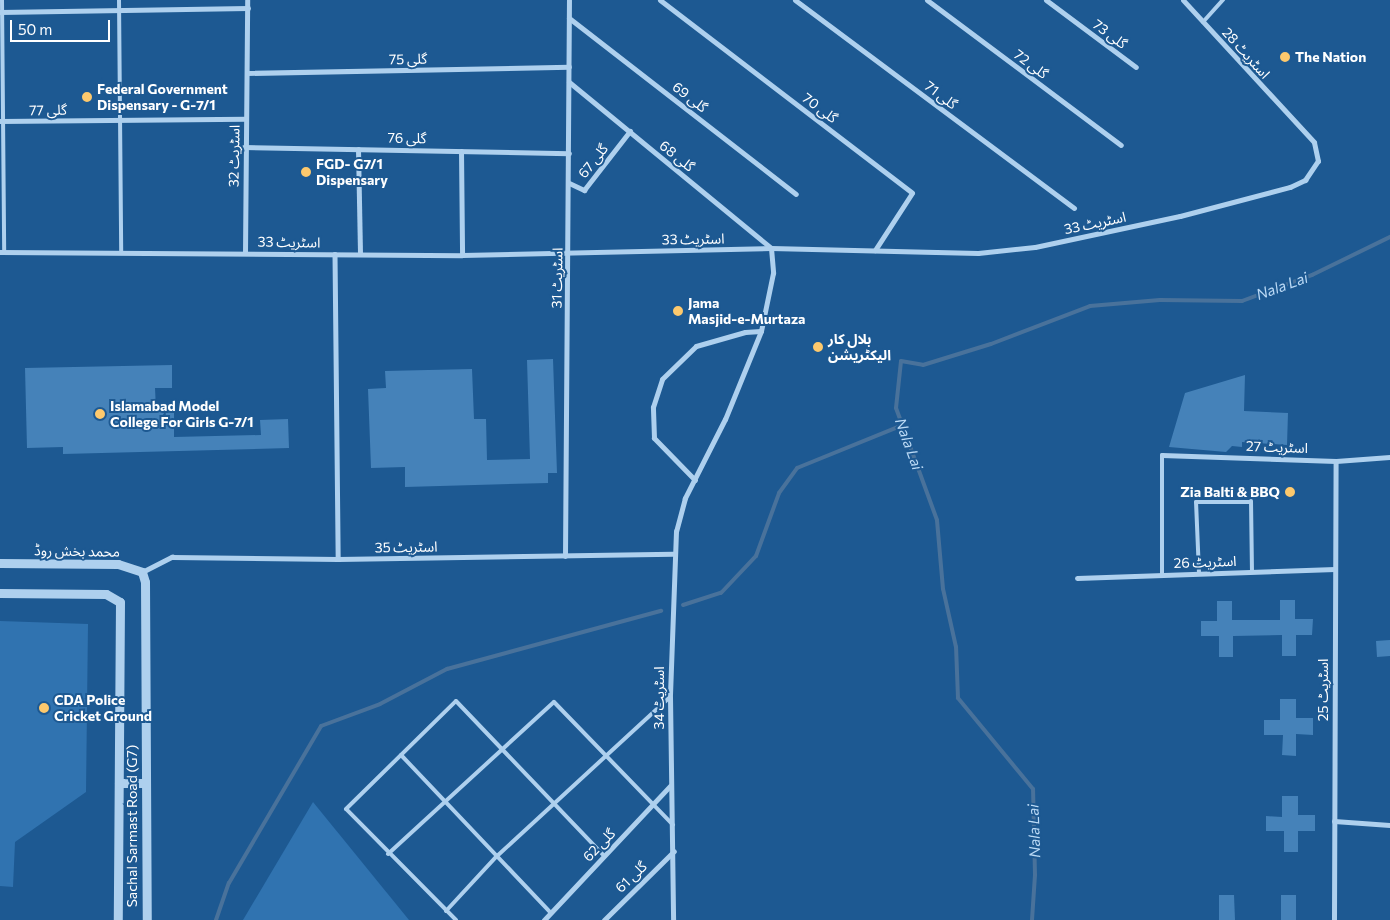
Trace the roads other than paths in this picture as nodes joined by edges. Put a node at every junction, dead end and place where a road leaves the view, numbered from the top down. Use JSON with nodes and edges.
{"nodes":[{"id":1,"x":2,"y":0,"type":"edge"},
{"id":2,"x":119,"y":0,"type":"edge"},
{"id":3,"x":248,"y":0,"type":"edge"},
{"id":4,"x":570,"y":0,"type":"edge"},
{"id":5,"x":660,"y":0,"type":"edge"},
{"id":6,"x":795,"y":0,"type":"edge"},
{"id":7,"x":927,"y":0,"type":"edge"},
{"id":8,"x":1046,"y":0,"type":"edge"},
{"id":9,"x":1183,"y":0,"type":"edge"},
{"id":10,"x":1223,"y":0,"type":"edge"},
{"id":11,"x":248,"y":8,"type":"junction"},
{"id":12,"x":119,"y":10,"type":"junction"},
{"id":13,"x":1,"y":12,"type":"edge"},
{"id":14,"x":569,"y":18,"type":"junction"},
{"id":15,"x":1203,"y":22,"type":"junction"},
{"id":16,"x":569,"y":67,"type":"junction"},
{"id":17,"x":1136,"y":68,"type":"dead end"},
{"id":18,"x":246,"y":73,"type":"junction"},
{"id":19,"x":569,"y":82,"type":"junction"},
{"id":20,"x":246,"y":119,"type":"junction"},
{"id":21,"x":120,"y":120,"type":"junction"},
{"id":22,"x":1293,"y":120,"type":"joint"},
{"id":23,"x":1,"y":121,"type":"edge"},
{"id":24,"x":630,"y":131,"type":"junction"},
{"id":25,"x":1121,"y":145,"type":"dead end"},
{"id":26,"x":244,"y":146,"type":"junction"},
{"id":27,"x":358,"y":149,"type":"junction"},
{"id":28,"x":461,"y":151,"type":"junction"},
{"id":29,"x":569,"y":153,"type":"junction"},
{"id":30,"x":569,"y":183,"type":"junction"},
{"id":31,"x":796,"y":194,"type":"dead end"},
{"id":32,"x":1074,"y":208,"type":"dead end"},
{"id":33,"x":772,"y":248,"type":"junction"},
{"id":34,"x":875,"y":250,"type":"junction"},
{"id":35,"x":121,"y":251,"type":"junction"},
{"id":36,"x":2,"y":252,"type":"edge"},
{"id":37,"x":245,"y":253,"type":"junction"},
{"id":38,"x":568,"y":253,"type":"junction"},
{"id":39,"x":335,"y":254,"type":"junction"},
{"id":40,"x":360,"y":254,"type":"junction"},
{"id":41,"x":462,"y":255,"type":"junction"},
{"id":42,"x":761,"y":332,"type":"junction"},
{"id":43,"x":1162,"y":454,"type":"joint"},
{"id":44,"x":1390,"y":457,"type":"edge"},
{"id":45,"x":1336,"y":461,"type":"junction"},
{"id":46,"x":695,"y":480,"type":"junction"},
{"id":47,"x":673,"y":554,"type":"junction"},
{"id":48,"x":565,"y":556,"type":"junction"},
{"id":49,"x":338,"y":558,"type":"junction"},
{"id":50,"x":0,"y":563,"type":"edge"},
{"id":51,"x":1335,"y":568,"type":"junction"},
{"id":52,"x":142,"y":572,"type":"junction"},
{"id":53,"x":1252,"y":572,"type":"junction"},
{"id":54,"x":1199,"y":573,"type":"junction"},
{"id":55,"x":1162,"y":575,"type":"junction"},
{"id":56,"x":1077,"y":578,"type":"dead end"},
{"id":57,"x":0,"y":592,"type":"edge"},
{"id":58,"x":670,"y":697,"type":"junction"},
{"id":59,"x":501,"y":750,"type":"junction"},
{"id":60,"x":605,"y":754,"type":"junction"},
{"id":61,"x":400,"y":755,"type":"junction"},
{"id":62,"x":119,"y":783,"type":"junction"},
{"id":63,"x":146,"y":783,"type":"junction"},
{"id":64,"x":670,"y":786,"type":"junction"},
{"id":65,"x":445,"y":801,"type":"junction"},
{"id":66,"x":552,"y":804,"type":"junction"},
{"id":67,"x":653,"y":806,"type":"junction"},
{"id":68,"x":1334,"y":821,"type":"junction"},
{"id":69,"x":1390,"y":824,"type":"edge"},
{"id":70,"x":674,"y":826,"type":"junction"},
{"id":71,"x":674,"y":851,"type":"junction"},
{"id":72,"x":388,"y":854,"type":"junction"},
{"id":73,"x":603,"y":855,"type":"junction"},
{"id":74,"x":496,"y":858,"type":"junction"},
{"id":75,"x":446,"y":911,"type":"junction"},
{"id":76,"x":551,"y":913,"type":"junction"},
{"id":77,"x":118,"y":920,"type":"edge"},
{"id":78,"x":147,"y":920,"type":"edge"},
{"id":79,"x":456,"y":920,"type":"edge"},
{"id":80,"x":544,"y":920,"type":"edge"},
{"id":81,"x":604,"y":920,"type":"edge"},
{"id":82,"x":673,"y":920,"type":"edge"},
{"id":83,"x":1334,"y":920,"type":"edge"}],
"edges":[{"from":1,"to":13,"type":"lane"},
{"from":2,"to":12,"type":"lane"},
{"from":3,"to":11,"type":"street","name":"اسٹریٹ 32"},
{"from":4,"to":14,"type":"street","name":"اسٹریٹ 31"},
{"from":5,"to":34,"type":"street","name":"گلی 70"},
{"from":6,"to":32,"type":"street","name":"گلی 71"},
{"from":7,"to":25,"type":"street","name":"گلی 72"},
{"from":8,"to":17,"type":"street","name":"گلی 73"},
{"from":9,"to":15,"type":"street","name":"اسٹریٹ 28"},
{"from":10,"to":15,"type":"lane"},
{"from":11,"to":12,"type":"street"},
{"from":11,"to":18,"type":"street","name":"اسٹریٹ 32"},
{"from":12,"to":13,"type":"street"},
{"from":12,"to":21,"type":"lane"},
{"from":13,"to":23,"type":"lane"},
{"from":14,"to":16,"type":"street","name":"اسٹریٹ 31"},
{"from":14,"to":31,"type":"street","name":"گلی 69"},
{"from":15,"to":22,"type":"street","name":"اسٹریٹ 28"},
{"from":16,"to":18,"type":"street","name":"گلی 75"},
{"from":16,"to":19,"type":"street","name":"اسٹریٹ 31"},
{"from":18,"to":20,"type":"street","name":"اسٹریٹ 32"},
{"from":19,"to":24,"type":"street","name":"گلی 68"},
{"from":19,"to":29,"type":"street","name":"اسٹریٹ 31"},
{"from":20,"to":21,"type":"street","name":"گلی 77"},
{"from":20,"to":26,"type":"street","name":"اسٹریٹ 32"},
{"from":21,"to":23,"type":"street","name":"گلی 77"},
{"from":21,"to":35,"type":"lane"},
{"from":22,"to":34,"type":"street","name":"اسٹریٹ 33"},
{"from":23,"to":36,"type":"lane"},
{"from":24,"to":30,"type":"street","name":"گلی 67"},
{"from":24,"to":33,"type":"street","name":"گلی 68"},
{"from":26,"to":27,"type":"street","name":"گلی 76"},
{"from":26,"to":37,"type":"street","name":"اسٹریٹ 32"},
{"from":27,"to":28,"type":"street","name":"گلی 76"},
{"from":27,"to":40,"type":"street"},
{"from":28,"to":29,"type":"street","name":"گلی 76"},
{"from":28,"to":41,"type":"street"},
{"from":29,"to":30,"type":"street","name":"اسٹریٹ 31"},
{"from":30,"to":38,"type":"street","name":"اسٹریٹ 31"},
{"from":33,"to":34,"type":"street","name":"اسٹریٹ 33"},
{"from":33,"to":38,"type":"street","name":"اسٹریٹ 33"},
{"from":33,"to":42,"type":"street","name":"اسٹریٹ 34"},
{"from":35,"to":36,"type":"street","name":"اسٹریٹ 33"},
{"from":35,"to":37,"type":"street","name":"اسٹریٹ 33"},
{"from":37,"to":39,"type":"street","name":"اسٹریٹ 33"},
{"from":38,"to":41,"type":"street","name":"اسٹریٹ 33"},
{"from":38,"to":48,"type":"street","name":"اسٹریٹ 31"},
{"from":39,"to":40,"type":"street","name":"اسٹریٹ 33"},
{"from":39,"to":49,"type":"street"},
{"from":40,"to":41,"type":"street","name":"اسٹریٹ 33"},
{"from":42,"to":46,"type":"street","name":"اسٹریٹ 34"},
{"from":42,"to":46,"type":"street"},
{"from":43,"to":45,"type":"street","name":"اسٹریٹ 27"},
{"from":43,"to":55,"type":"lane"},
{"from":44,"to":45,"type":"street","name":"اسٹریٹ 27"},
{"from":45,"to":51,"type":"street","name":"اسٹریٹ 25"},
{"from":46,"to":47,"type":"street","name":"اسٹریٹ 34"},
{"from":47,"to":48,"type":"street","name":"اسٹریٹ 35"},
{"from":47,"to":58,"type":"street","name":"اسٹریٹ 34"},
{"from":48,"to":49,"type":"street","name":"اسٹریٹ 35"},
{"from":49,"to":52,"type":"street","name":"اسٹریٹ 35"},
{"from":50,"to":52,"type":"street","name":"محمد بخش روڈ"},
{"from":51,"to":53,"type":"street","name":"اسٹریٹ 26"},
{"from":51,"to":68,"type":"street","name":"اسٹریٹ 25"},
{"from":52,"to":63,"type":"street","name":"Sachal Sarmast Road (G7)"},
{"from":53,"to":54,"type":"street","name":"اسٹریٹ 26"},
{"from":53,"to":54,"type":"lane"},
{"from":54,"to":55,"type":"street","name":"اسٹریٹ 26"},
{"from":55,"to":56,"type":"street","name":"اسٹریٹ 26"},
{"from":57,"to":62,"type":"street","name":"Sachal Sarmast Road (G7)"},
{"from":58,"to":60,"type":"lane"},
{"from":58,"to":64,"type":"street","name":"اسٹریٹ 34"},
{"from":59,"to":60,"type":"lane"},
{"from":59,"to":61,"type":"lane"},
{"from":59,"to":65,"type":"lane"},
{"from":59,"to":66,"type":"lane"},
{"from":60,"to":66,"type":"lane"},
{"from":60,"to":67,"type":"lane"},
{"from":61,"to":65,"type":"lane"},
{"from":61,"to":72,"type":"lane"},
{"from":62,"to":63,"type":"street"},
{"from":62,"to":77,"type":"street","name":"Sachal Sarmast Road (G7)"},
{"from":63,"to":78,"type":"street","name":"Sachal Sarmast Road (G7)"},
{"from":64,"to":67,"type":"street","name":"گلی 62"},
{"from":64,"to":70,"type":"street","name":"اسٹریٹ 34"},
{"from":65,"to":72,"type":"lane"},
{"from":65,"to":74,"type":"lane"},
{"from":66,"to":73,"type":"lane"},
{"from":66,"to":74,"type":"lane"},
{"from":67,"to":70,"type":"lane"},
{"from":67,"to":73,"type":"street","name":"گلی 62"},
{"from":68,"to":69,"type":"street"},
{"from":68,"to":83,"type":"street","name":"اسٹریٹ 25"},
{"from":70,"to":71,"type":"street","name":"اسٹریٹ 34"},
{"from":71,"to":81,"type":"street","name":"گلی 61"},
{"from":71,"to":82,"type":"street","name":"اسٹریٹ 34"},
{"from":72,"to":75,"type":"lane"},
{"from":73,"to":76,"type":"street","name":"گلی 62"},
{"from":74,"to":75,"type":"lane"},
{"from":74,"to":76,"type":"lane"},
{"from":75,"to":79,"type":"lane"},
{"from":76,"to":80,"type":"street","name":"گلی 62"}]}
